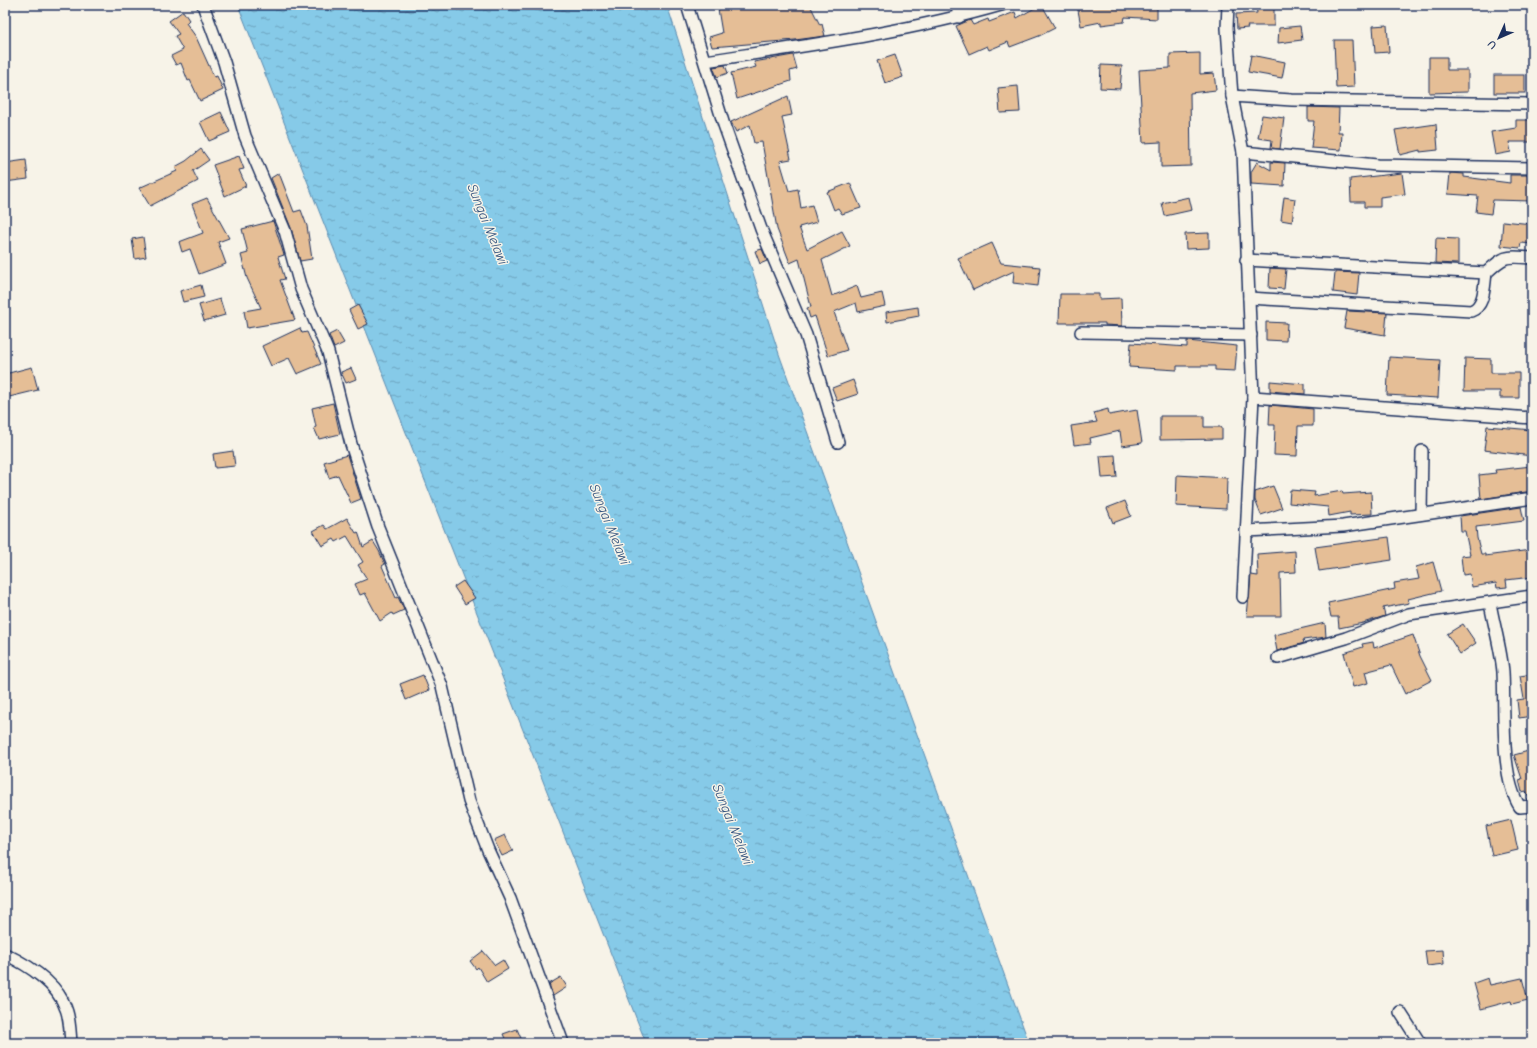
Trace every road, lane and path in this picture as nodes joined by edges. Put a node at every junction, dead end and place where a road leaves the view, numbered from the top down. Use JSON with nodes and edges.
{"nodes":[{"id":1,"x":203,"y":5,"type":"edge"},
{"id":2,"x":688,"y":5,"type":"edge"},
{"id":3,"x":957,"y":5,"type":"edge"},
{"id":4,"x":1001,"y":5,"type":"edge"},
{"id":5,"x":1228,"y":5,"type":"edge"},
{"id":6,"x":959,"y":17,"type":"junction"},
{"id":7,"x":705,"y":61,"type":"junction"},
{"id":8,"x":1232,"y":96,"type":"junction"},
{"id":9,"x":1532,"y":104,"type":"edge"},
{"id":10,"x":1242,"y":152,"type":"junction"},
{"id":11,"x":1532,"y":168,"type":"edge"},
{"id":12,"x":1532,"y":258,"type":"edge"},
{"id":13,"x":1246,"y":260,"type":"junction"},
{"id":14,"x":1486,"y":273,"type":"junction"},
{"id":15,"x":1249,"y":298,"type":"junction"},
{"id":16,"x":1080,"y":332,"type":"dead end"},
{"id":17,"x":1252,"y":335,"type":"junction"},
{"id":18,"x":1253,"y":397,"type":"junction"},
{"id":19,"x":1532,"y":418,"type":"edge"},
{"id":20,"x":838,"y":442,"type":"dead end"},
{"id":21,"x":1422,"y":451,"type":"dead end"},
{"id":22,"x":1526,"y":499,"type":"dead end"},
{"id":23,"x":1420,"y":514,"type":"junction"},
{"id":24,"x":1246,"y":531,"type":"junction"},
{"id":25,"x":1532,"y":596,"type":"edge"},
{"id":26,"x":1243,"y":597,"type":"dead end"},
{"id":27,"x":1490,"y":603,"type":"junction"},
{"id":28,"x":1278,"y":658,"type":"dead end"},
{"id":29,"x":1532,"y":806,"type":"edge"},
{"id":30,"x":5,"y":954,"type":"edge"},
{"id":31,"x":1400,"y":1012,"type":"dead end"},
{"id":32,"x":71,"y":1043,"type":"edge"},
{"id":33,"x":563,"y":1043,"type":"edge"},
{"id":34,"x":1420,"y":1043,"type":"edge"}],
"edges":[{"from":1,"to":33,"type":"street"},
{"from":2,"to":7,"type":"street"},
{"from":3,"to":6,"type":"street"},
{"from":4,"to":6,"type":"street"},
{"from":5,"to":8,"type":"street"},
{"from":6,"to":7,"type":"street"},
{"from":7,"to":20,"type":"street"},
{"from":8,"to":9,"type":"street"},
{"from":8,"to":10,"type":"street"},
{"from":10,"to":11,"type":"street"},
{"from":10,"to":13,"type":"street"},
{"from":12,"to":14,"type":"street"},
{"from":13,"to":14,"type":"street"},
{"from":13,"to":15,"type":"street"},
{"from":14,"to":15,"type":"street"},
{"from":15,"to":17,"type":"street"},
{"from":16,"to":17,"type":"street"},
{"from":17,"to":18,"type":"street"},
{"from":18,"to":19,"type":"street"},
{"from":18,"to":24,"type":"street"},
{"from":21,"to":23,"type":"street"},
{"from":22,"to":23,"type":"street"},
{"from":23,"to":24,"type":"street"},
{"from":24,"to":26,"type":"street"},
{"from":25,"to":27,"type":"street"},
{"from":27,"to":28,"type":"street"},
{"from":27,"to":29,"type":"street"},
{"from":30,"to":32,"type":"street"},
{"from":31,"to":34,"type":"street"}]}
